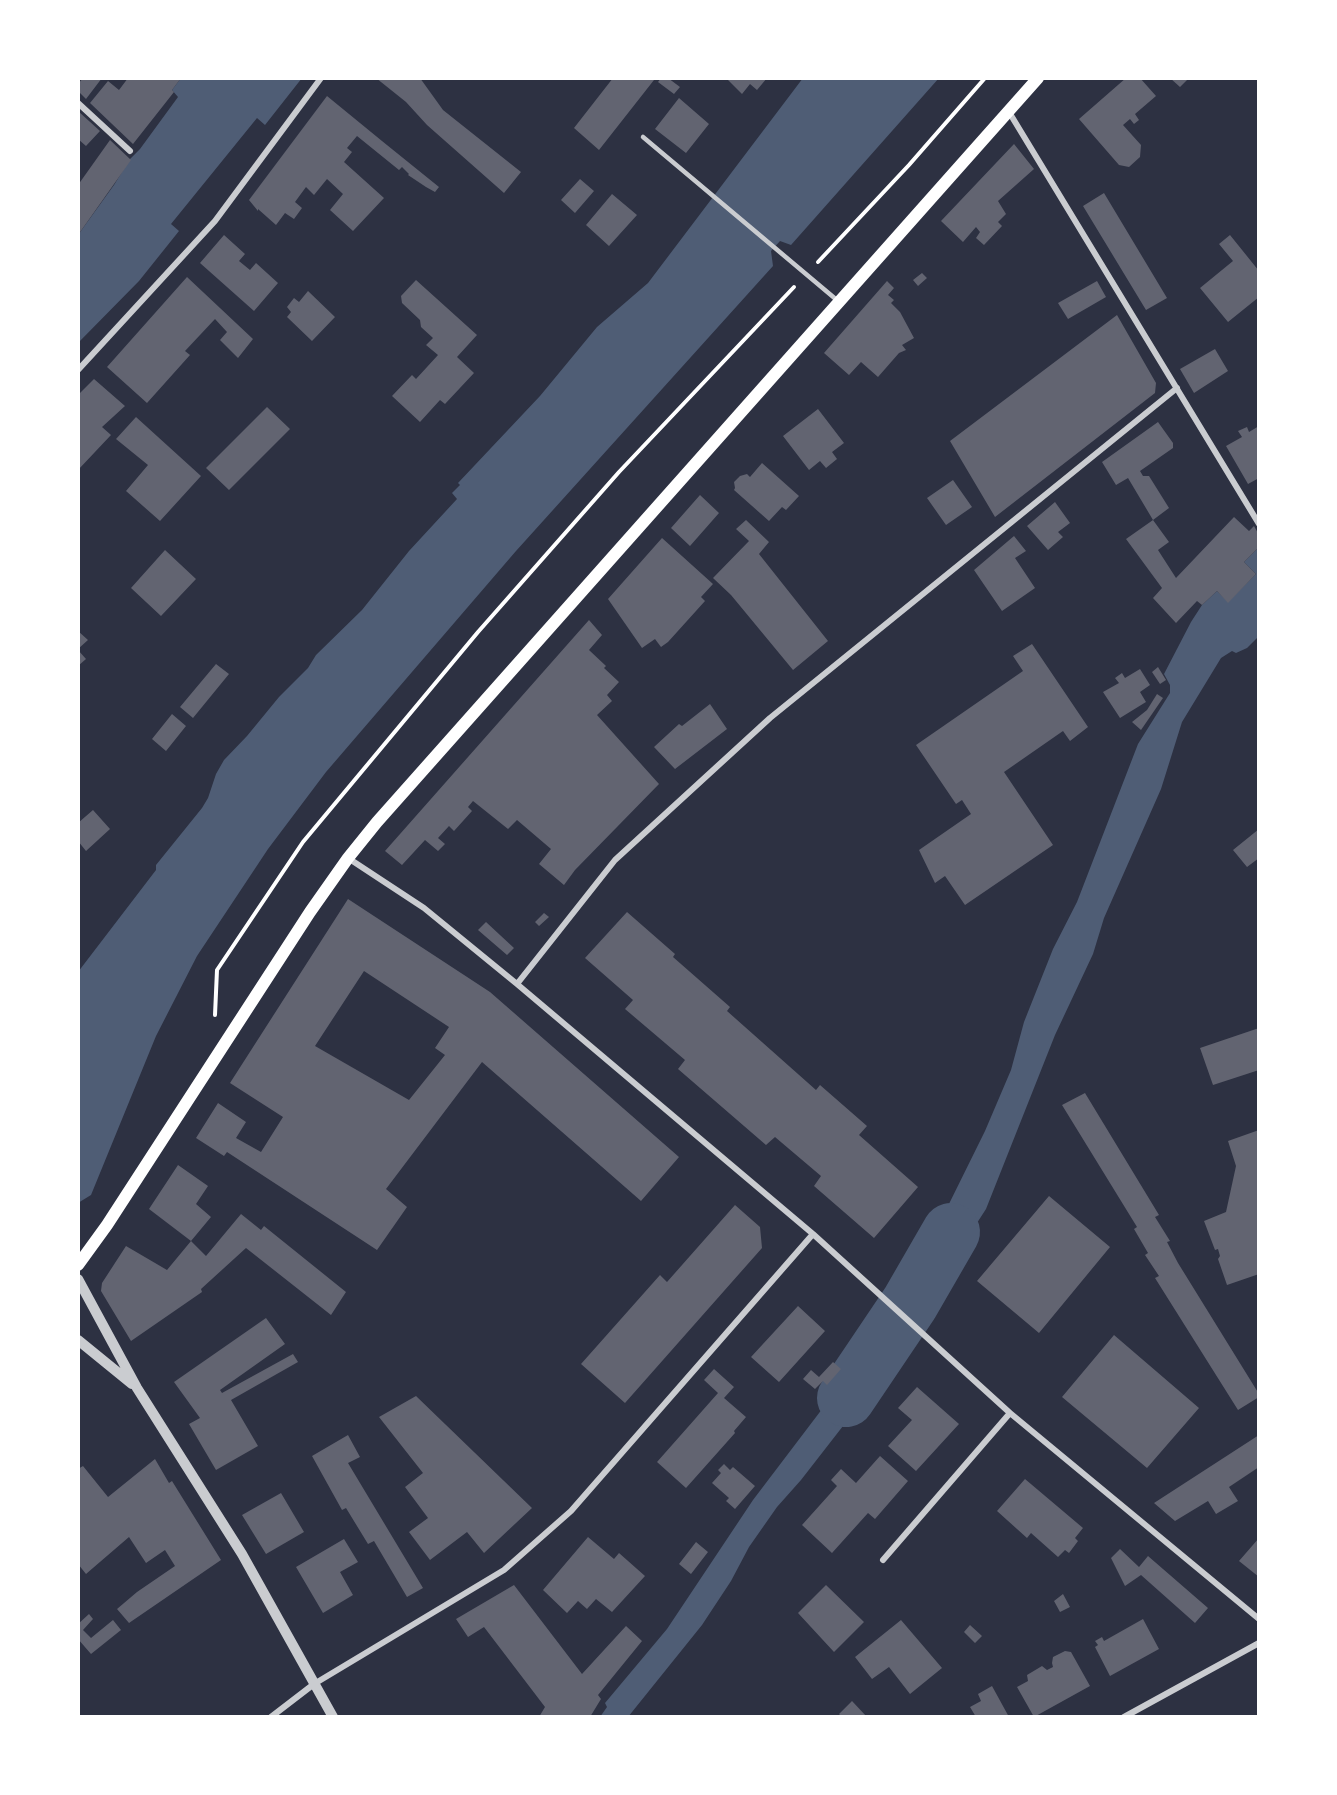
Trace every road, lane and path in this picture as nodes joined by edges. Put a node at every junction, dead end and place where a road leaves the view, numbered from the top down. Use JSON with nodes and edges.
{"nodes":[{"id":1,"x":321,"y":78,"type":"edge"},
{"id":2,"x":985,"y":78,"type":"edge"},
{"id":3,"x":1038,"y":78,"type":"edge"},
{"id":4,"x":78,"y":103,"type":"edge"},
{"id":5,"x":1009,"y":111,"type":"junction"},
{"id":6,"x":643,"y":137,"type":"dead end"},
{"id":7,"x":130,"y":151,"type":"dead end"},
{"id":8,"x":806,"y":274,"type":"junction"},
{"id":9,"x":839,"y":302,"type":"junction"},
{"id":10,"x":78,"y":370,"type":"edge"},
{"id":11,"x":1177,"y":388,"type":"junction"},
{"id":12,"x":1259,"y":524,"type":"edge"},
{"id":13,"x":348,"y":858,"type":"junction"},
{"id":14,"x":517,"y":984,"type":"junction"},
{"id":15,"x":213,"y":1060,"type":"junction"},
{"id":16,"x":813,"y":1234,"type":"junction"},
{"id":17,"x":78,"y":1265,"type":"edge"},
{"id":18,"x":78,"y":1279,"type":"edge"},
{"id":19,"x":78,"y":1340,"type":"edge"},
{"id":20,"x":137,"y":1388,"type":"junction"},
{"id":21,"x":1010,"y":1413,"type":"junction"},
{"id":22,"x":883,"y":1560,"type":"dead end"},
{"id":23,"x":1259,"y":1619,"type":"edge"},
{"id":24,"x":1259,"y":1643,"type":"edge"},
{"id":25,"x":314,"y":1684,"type":"junction"},
{"id":26,"x":271,"y":1717,"type":"edge"},
{"id":27,"x":333,"y":1717,"type":"edge"},
{"id":28,"x":1124,"y":1717,"type":"edge"}],
"edges":[{"from":1,"to":10,"type":"street"},
{"from":2,"to":8,"type":"path"},
{"from":3,"to":5,"type":"main road"},
{"from":4,"to":7,"type":"street"},
{"from":5,"to":9,"type":"main road"},
{"from":5,"to":11,"type":"street"},
{"from":6,"to":8,"type":"lane"},
{"from":8,"to":9,"type":"lane"},
{"from":8,"to":15,"type":"path"},
{"from":9,"to":13,"type":"main road"},
{"from":11,"to":12,"type":"street"},
{"from":11,"to":14,"type":"street"},
{"from":13,"to":14,"type":"street"},
{"from":13,"to":15,"type":"main road"},
{"from":14,"to":16,"type":"street"},
{"from":15,"to":17,"type":"main road"},
{"from":16,"to":21,"type":"street"},
{"from":16,"to":25,"type":"street"},
{"from":18,"to":20,"type":"street"},
{"from":19,"to":20,"type":"street"},
{"from":20,"to":25,"type":"street"},
{"from":21,"to":22,"type":"street"},
{"from":21,"to":23,"type":"street"},
{"from":24,"to":28,"type":"street"},
{"from":25,"to":26,"type":"street"},
{"from":25,"to":27,"type":"street"}]}
